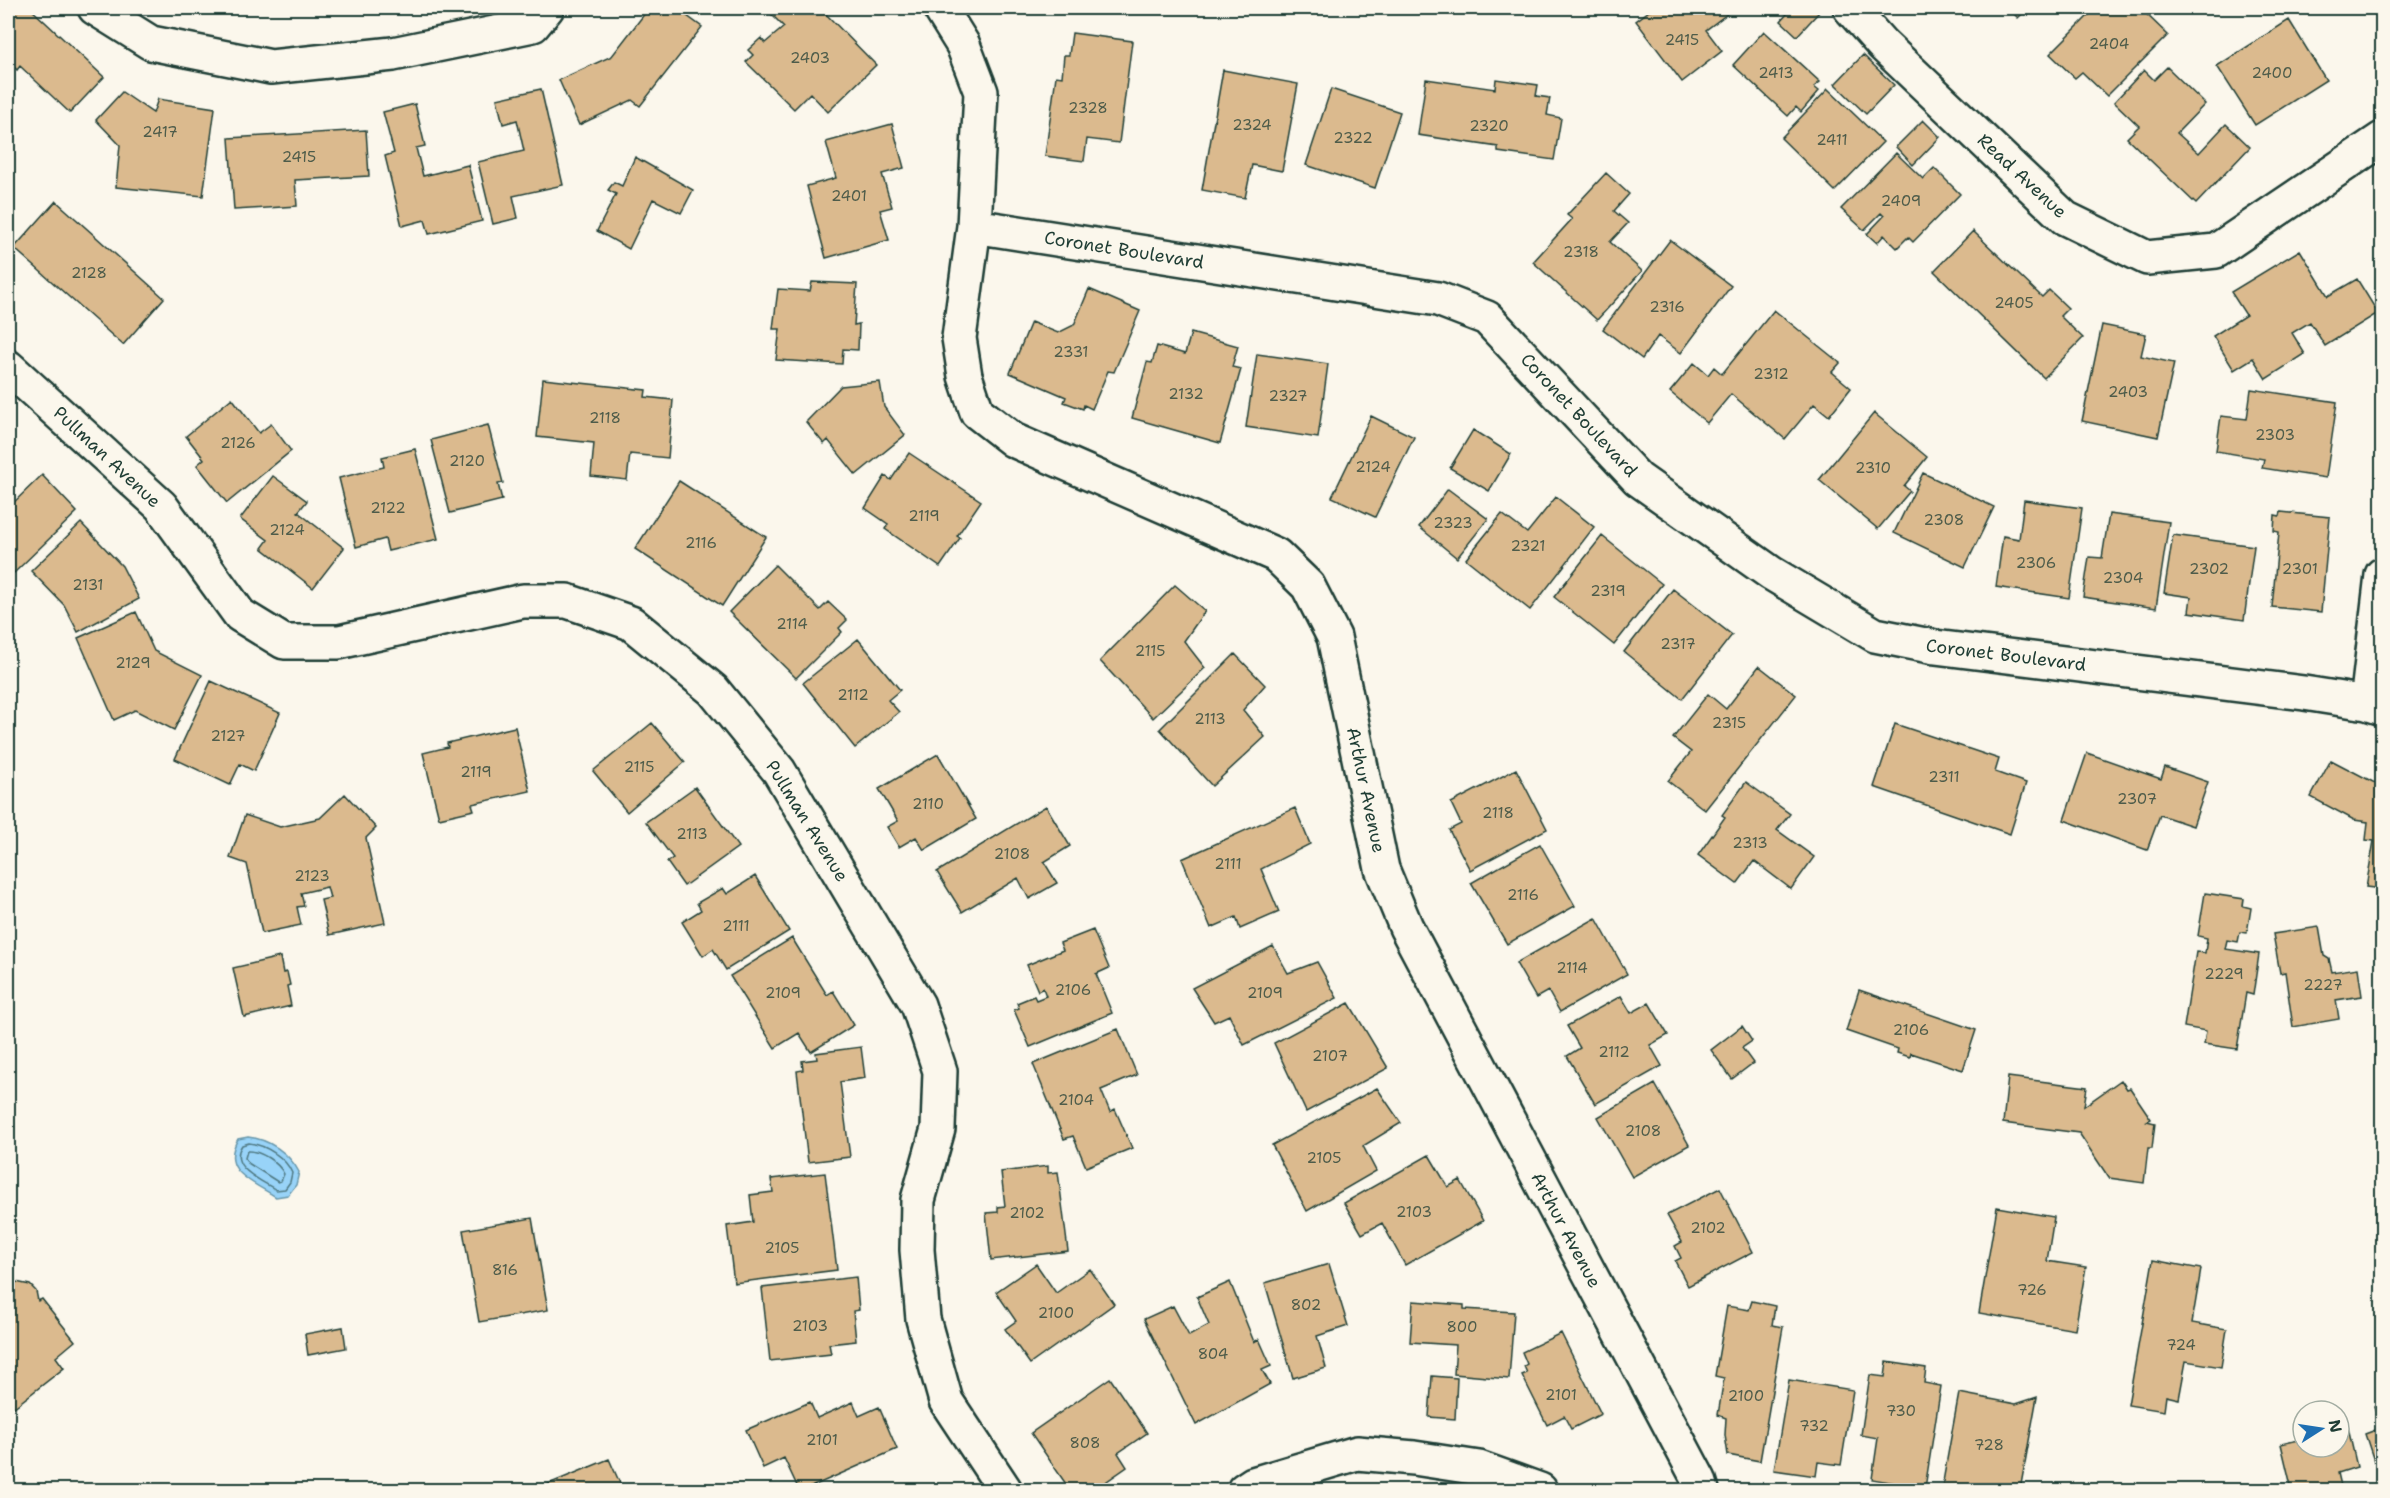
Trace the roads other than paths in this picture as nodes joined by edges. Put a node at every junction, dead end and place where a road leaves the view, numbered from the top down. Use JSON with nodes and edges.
{"nodes":[{"id":1,"x":95,"y":8,"type":"edge"},
{"id":2,"x":547,"y":8,"type":"edge"},
{"id":3,"x":940,"y":8,"type":"edge"},
{"id":4,"x":1850,"y":8,"type":"edge"},
{"id":5,"x":2382,"y":139,"type":"edge"},
{"id":6,"x":974,"y":226,"type":"junction"},
{"id":7,"x":8,"y":367,"type":"edge"},
{"id":8,"x":2382,"y":575,"type":"edge"},
{"id":9,"x":2374,"y":706,"type":"edge"},
{"id":10,"x":1005,"y":1491,"type":"edge"},
{"id":11,"x":1244,"y":1491,"type":"edge"},
{"id":12,"x":1540,"y":1491,"type":"edge"},
{"id":13,"x":1702,"y":1491,"type":"edge"}],
"edges":[{"from":1,"to":2,"type":"street"},
{"from":3,"to":6,"type":"street"},
{"from":4,"to":5,"type":"street","name":"Read Avenue"},
{"from":6,"to":9,"type":"street","name":"Coronet Boulevard"},
{"from":6,"to":13,"type":"street","name":"Arthur Avenue"},
{"from":7,"to":10,"type":"street","name":"Pullman Avenue"},
{"from":8,"to":9,"type":"street"},
{"from":11,"to":12,"type":"street"}]}
